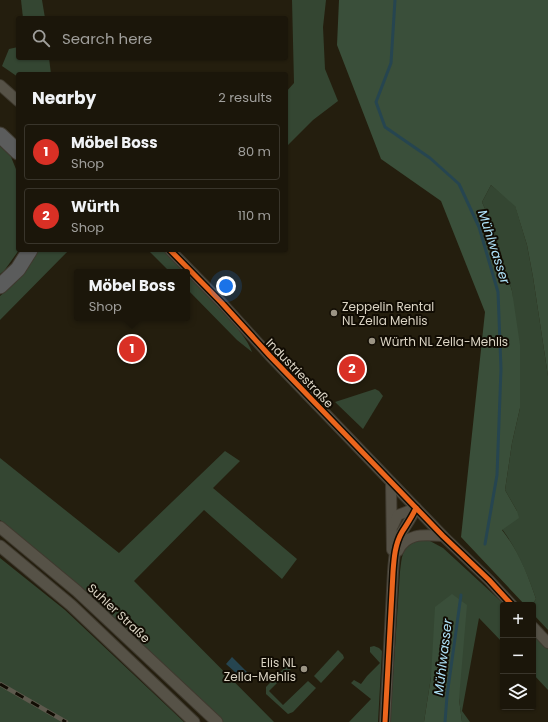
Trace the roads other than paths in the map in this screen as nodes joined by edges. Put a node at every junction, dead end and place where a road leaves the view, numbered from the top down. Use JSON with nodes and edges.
{"nodes":[{"id":1,"x":0,"y":85,"type":"edge"},
{"id":2,"x":16,"y":99,"type":"edge"},
{"id":3,"x":1,"y":136,"type":"edge"},
{"id":4,"x":16,"y":150,"type":"edge"},
{"id":5,"x":29,"y":252,"type":"edge"},
{"id":6,"x":172,"y":252,"type":"edge"},
{"id":7,"x":189,"y":269,"type":"edge"},
{"id":8,"x":190,"y":270,"type":"edge"},
{"id":9,"x":0,"y":286,"type":"edge"},
{"id":10,"x":391,"y":482,"type":"junction"},
{"id":11,"x":416,"y":508,"type":"junction"},
{"id":12,"x":0,"y":527,"type":"edge"},
{"id":13,"x":392,"y":528,"type":"junction"},
{"id":14,"x":443,"y":536,"type":"junction"},
{"id":15,"x":0,"y":546,"type":"edge"},
{"id":16,"x":393,"y":572,"type":"junction"},
{"id":17,"x":509,"y":602,"type":"edge"},
{"id":18,"x":536,"y":630,"type":"edge"},
{"id":19,"x":548,"y":643,"type":"edge"},
{"id":20,"x":194,"y":722,"type":"edge"},
{"id":21,"x":217,"y":722,"type":"edge"},
{"id":22,"x":385,"y":722,"type":"edge"}],
"edges":[{"from":1,"to":2,"type":"street"},
{"from":3,"to":4,"type":"highway"},
{"from":5,"to":9,"type":"highway"},
{"from":6,"to":7,"type":"street","name":"Industriestraße"},
{"from":8,"to":10,"type":"street","name":"Industriestraße"},
{"from":10,"to":11,"type":"street","name":"Industriestraße"},
{"from":10,"to":13,"type":"street"},
{"from":11,"to":13,"type":"street"},
{"from":11,"to":14,"type":"street","name":"Industriestraße"},
{"from":11,"to":16,"type":"street"},
{"from":12,"to":21,"type":"main road","name":"Suhler Straße"},
{"from":13,"to":16,"type":"street"},
{"from":14,"to":16,"type":"street"},
{"from":14,"to":17,"type":"street","name":"Industriestraße"},
{"from":15,"to":20,"type":"main road"},
{"from":16,"to":22,"type":"street"},
{"from":18,"to":19,"type":"street"}]}
